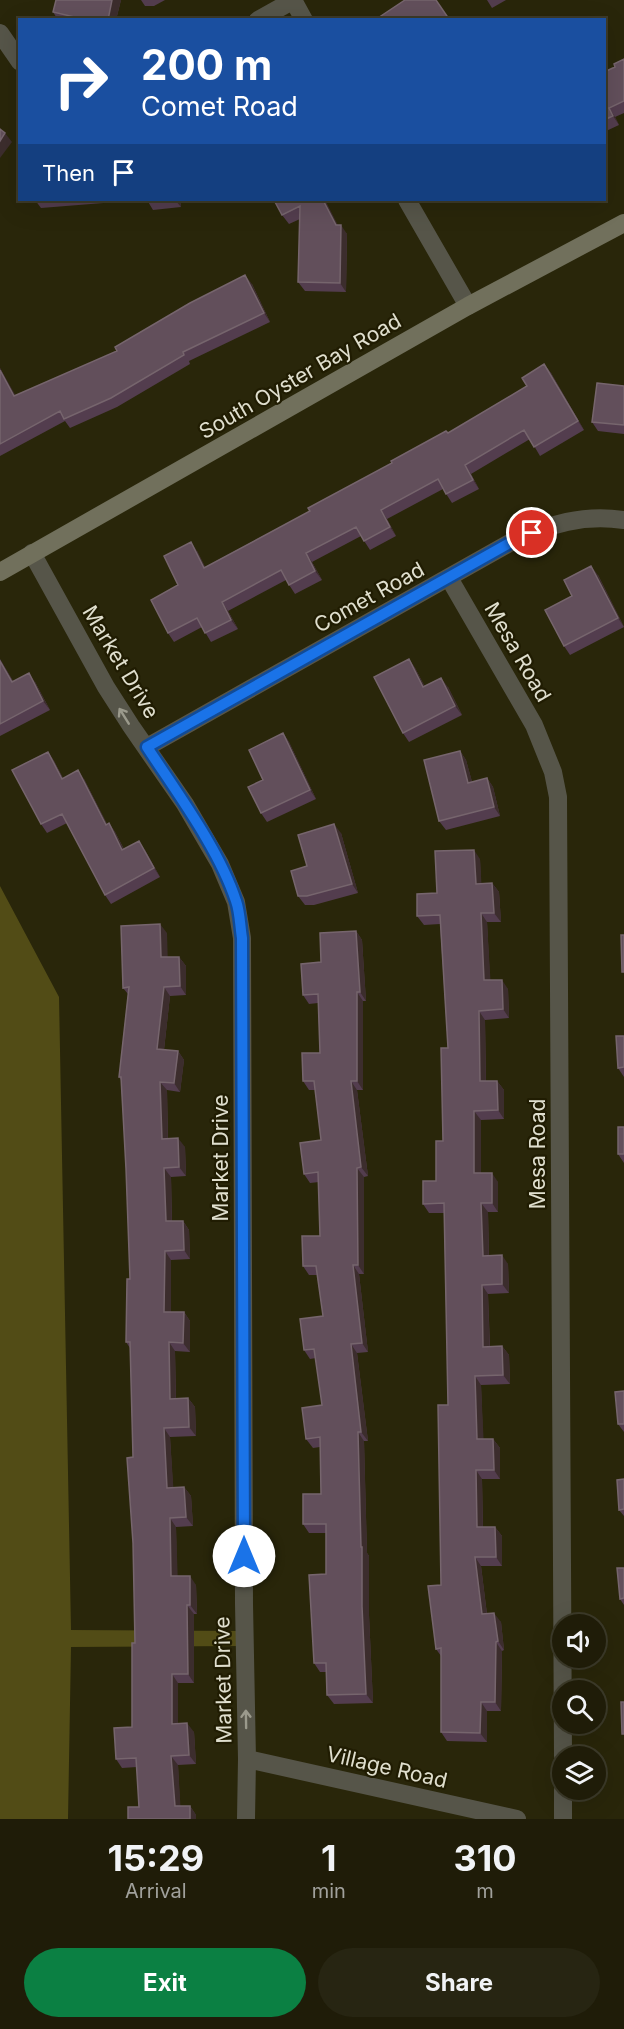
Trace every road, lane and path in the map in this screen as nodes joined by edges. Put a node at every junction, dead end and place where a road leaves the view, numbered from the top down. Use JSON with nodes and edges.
{"nodes":[{"id":1,"x":293,"y":0,"type":"edge"},
{"id":2,"x":262,"y":18,"type":"edge"},
{"id":3,"x":303,"y":18,"type":"edge"},
{"id":4,"x":0,"y":33,"type":"edge"},
{"id":5,"x":18,"y":59,"type":"edge"},
{"id":6,"x":408,"y":201,"type":"edge"},
{"id":7,"x":624,"y":223,"type":"edge"},
{"id":8,"x":468,"y":306,"type":"junction"},
{"id":9,"x":624,"y":520,"type":"edge"},
{"id":10,"x":32,"y":554,"type":"junction"},
{"id":11,"x":0,"y":572,"type":"edge"},
{"id":12,"x":449,"y":578,"type":"junction"},
{"id":13,"x":147,"y":747,"type":"junction"},
{"id":14,"x":562,"y":1746,"type":"edge"},
{"id":15,"x":247,"y":1759,"type":"junction"},
{"id":16,"x":563,"y":1800,"type":"edge"},
{"id":17,"x":246,"y":1819,"type":"edge"},
{"id":18,"x":517,"y":1819,"type":"edge"},
{"id":19,"x":563,"y":1819,"type":"edge"}],
"edges":[{"from":1,"to":2,"type":"street"},
{"from":1,"to":3,"type":"street"},
{"from":4,"to":5,"type":"street"},
{"from":6,"to":8,"type":"street"},
{"from":7,"to":8,"type":"main road","name":"South Oyster Bay Road"},
{"from":8,"to":10,"type":"main road","name":"South Oyster Bay Road"},
{"from":9,"to":12,"type":"street","name":"Comet Road"},
{"from":10,"to":11,"type":"main road","name":"South Oyster Bay Road"},
{"from":13,"to":10,"type":"street","name":"Market Drive","one_way":true},
{"from":12,"to":13,"type":"street","name":"Comet Road"},
{"from":12,"to":14,"type":"street","name":"Mesa Road"},
{"from":15,"to":13,"type":"street","name":"Market Drive","one_way":true},
{"from":15,"to":17,"type":"street","name":"Market Drive"},
{"from":15,"to":18,"type":"street","name":"Village Road"},
{"from":16,"to":19,"type":"street"}]}
